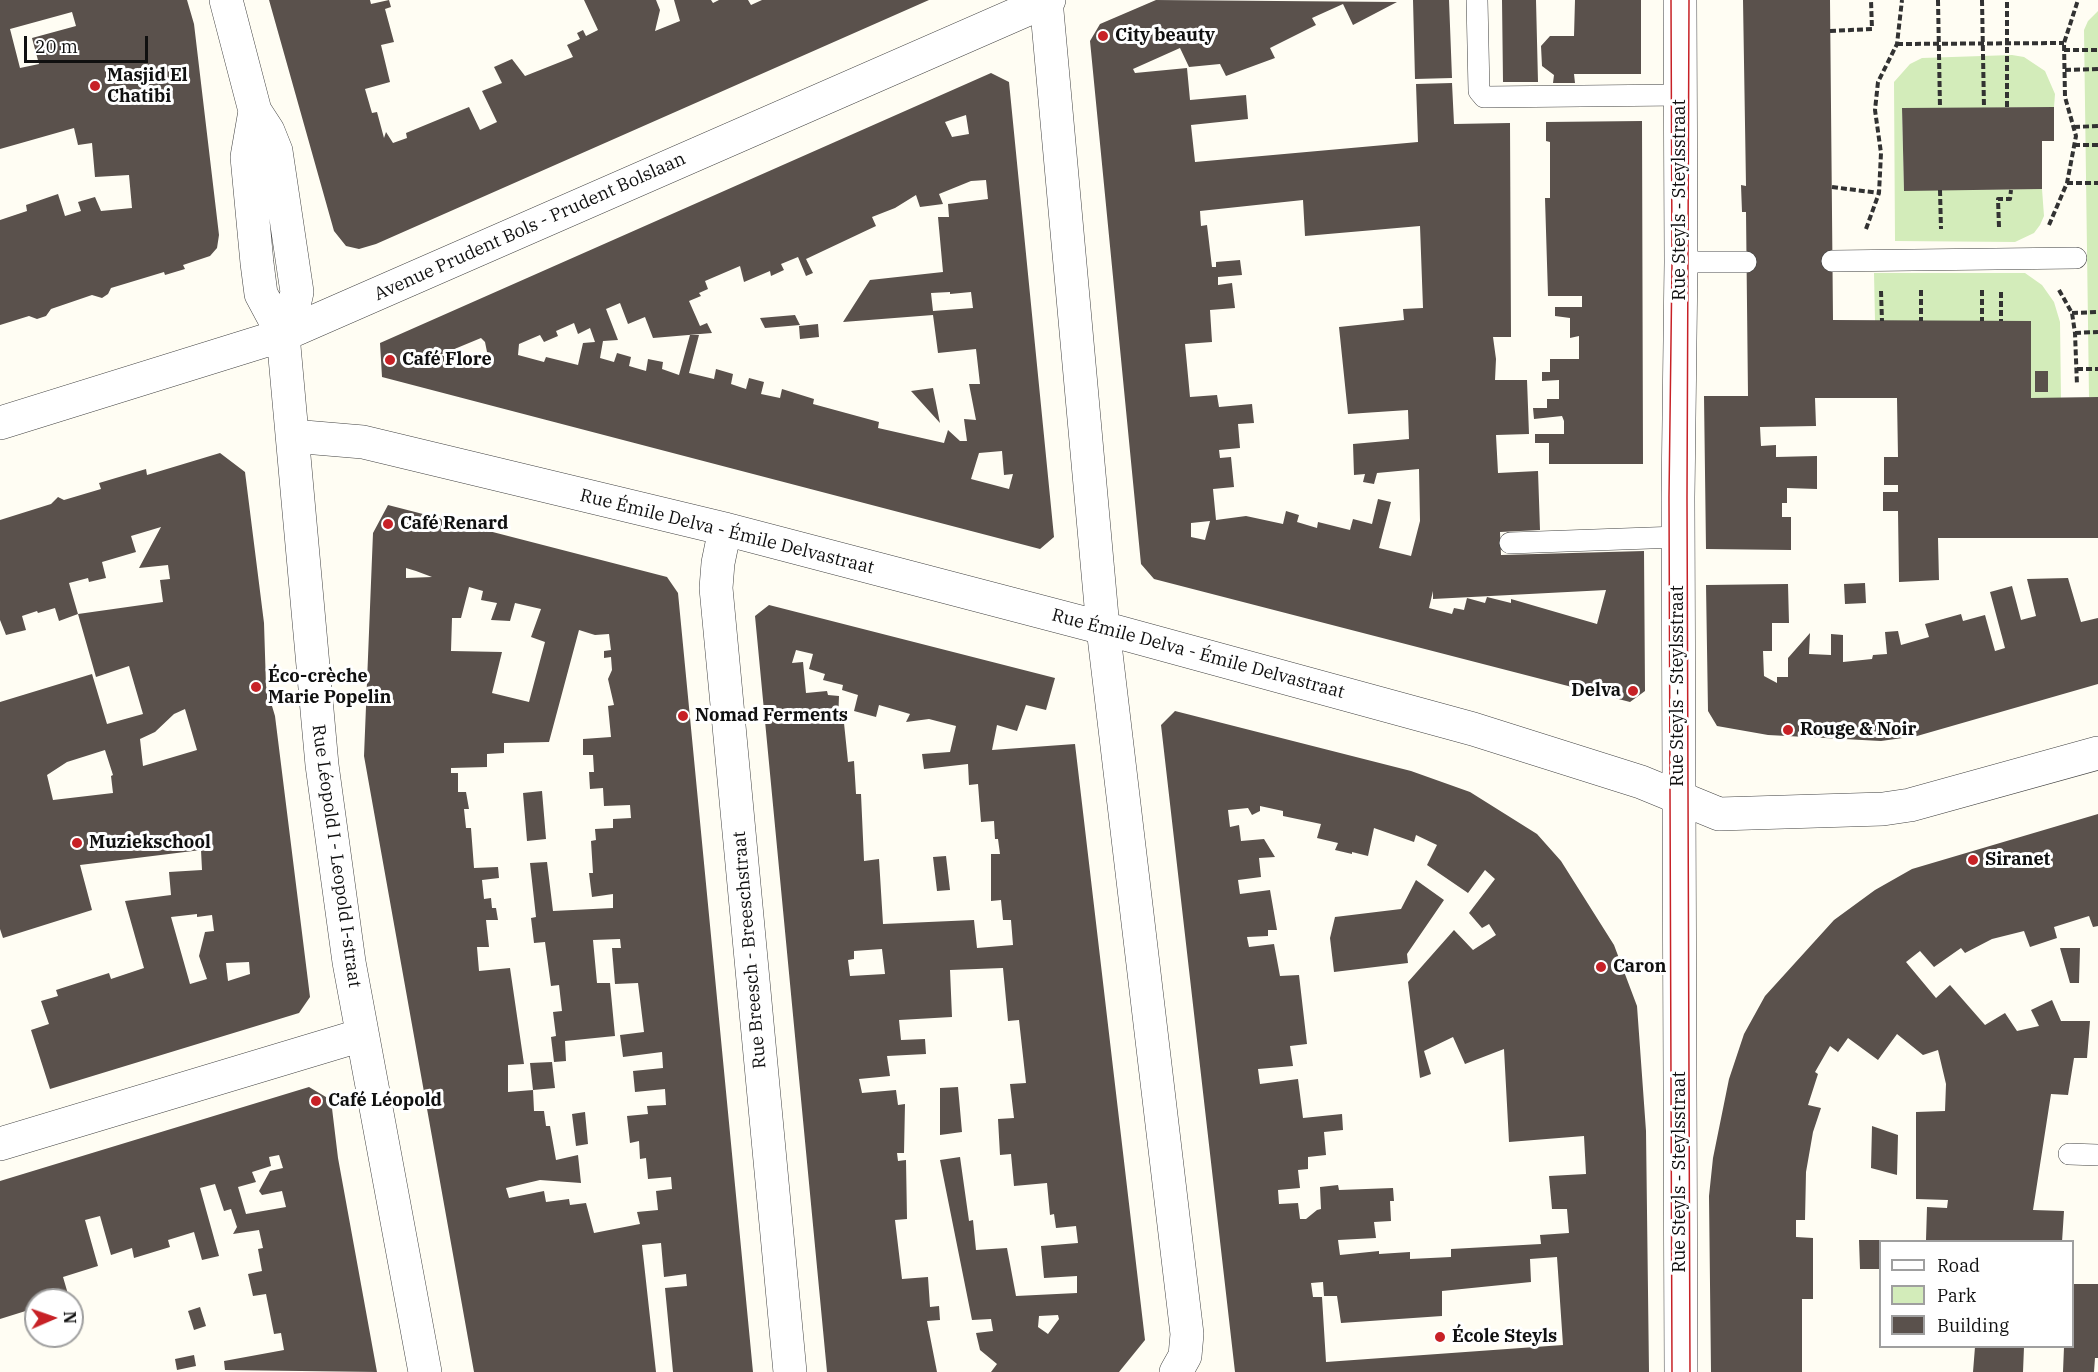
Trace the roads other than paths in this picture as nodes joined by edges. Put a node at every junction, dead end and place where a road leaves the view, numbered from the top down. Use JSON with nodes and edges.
{"nodes":[{"id":1,"x":226,"y":0,"type":"edge"},
{"id":2,"x":1047,"y":0,"type":"edge"},
{"id":3,"x":1477,"y":0,"type":"edge"},
{"id":4,"x":1680,"y":0,"type":"edge"},
{"id":5,"x":1680,"y":95,"type":"junction"},
{"id":6,"x":2076,"y":258,"type":"dead end"},
{"id":7,"x":1832,"y":261,"type":"road end"},
{"id":8,"x":1681,"y":262,"type":"junction"},
{"id":9,"x":1746,"y":262,"type":"dead end"},
{"id":10,"x":283,"y":335,"type":"junction"},
{"id":11,"x":0,"y":423,"type":"edge"},
{"id":12,"x":292,"y":436,"type":"junction"},
{"id":13,"x":725,"y":530,"type":"junction"},
{"id":14,"x":1678,"y":537,"type":"junction"},
{"id":15,"x":1510,"y":543,"type":"dead end"},
{"id":16,"x":1103,"y":628,"type":"junction"},
{"id":17,"x":2098,"y":753,"type":"edge"},
{"id":18,"x":1678,"y":798,"type":"junction"},
{"id":19,"x":362,"y":1035,"type":"junction"},
{"id":20,"x":0,"y":1144,"type":"edge"},
{"id":21,"x":2069,"y":1154,"type":"dead end"},
{"id":22,"x":2098,"y":1155,"type":"edge"},
{"id":23,"x":425,"y":1372,"type":"edge"},
{"id":24,"x":790,"y":1372,"type":"edge"},
{"id":25,"x":1176,"y":1372,"type":"edge"},
{"id":26,"x":1681,"y":1372,"type":"edge"}],
"edges":[{"from":1,"to":10,"type":"street","name":"Rue Léopold I - Leopold I-straat"},
{"from":2,"to":10,"type":"street","name":"Avenue Prudent Bols - Prudent Bolslaan"},
{"from":2,"to":16,"type":"street"},
{"from":3,"to":5,"type":"lane"},
{"from":4,"to":5,"type":"street","name":"Rue Steyls - Steylsstraat"},
{"from":5,"to":8,"type":"street","name":"Rue Steyls - Steylsstraat"},
{"from":6,"to":7,"type":"lane"},
{"from":8,"to":9,"type":"lane"},
{"from":8,"to":14,"type":"street","name":"Rue Steyls - Steylsstraat"},
{"from":10,"to":11,"type":"street","name":"Avenue Prudent Bols - Prudent Bolslaan"},
{"from":10,"to":12,"type":"street","name":"Rue Léopold I - Leopold I-straat"},
{"from":12,"to":13,"type":"street","name":"Rue Émile Delva - Émile Delvastraat"},
{"from":12,"to":19,"type":"street","name":"Rue Léopold I - Leopold I-straat"},
{"from":13,"to":16,"type":"street","name":"Rue Émile Delva - Émile Delvastraat"},
{"from":13,"to":24,"type":"street","name":"Rue Breesch - Breeschstraat"},
{"from":14,"to":15,"type":"lane"},
{"from":14,"to":18,"type":"street","name":"Rue Steyls - Steylsstraat"},
{"from":16,"to":18,"type":"street","name":"Rue Émile Delva - Émile Delvastraat"},
{"from":16,"to":25,"type":"street"},
{"from":17,"to":18,"type":"street","name":"Rue Émile Delva - Émile Delvastraat"},
{"from":18,"to":26,"type":"street","name":"Rue Steyls - Steylsstraat"},
{"from":19,"to":20,"type":"street"},
{"from":19,"to":23,"type":"street","name":"Rue Léopold I - Leopold I-straat"},
{"from":21,"to":22,"type":"lane"}]}
